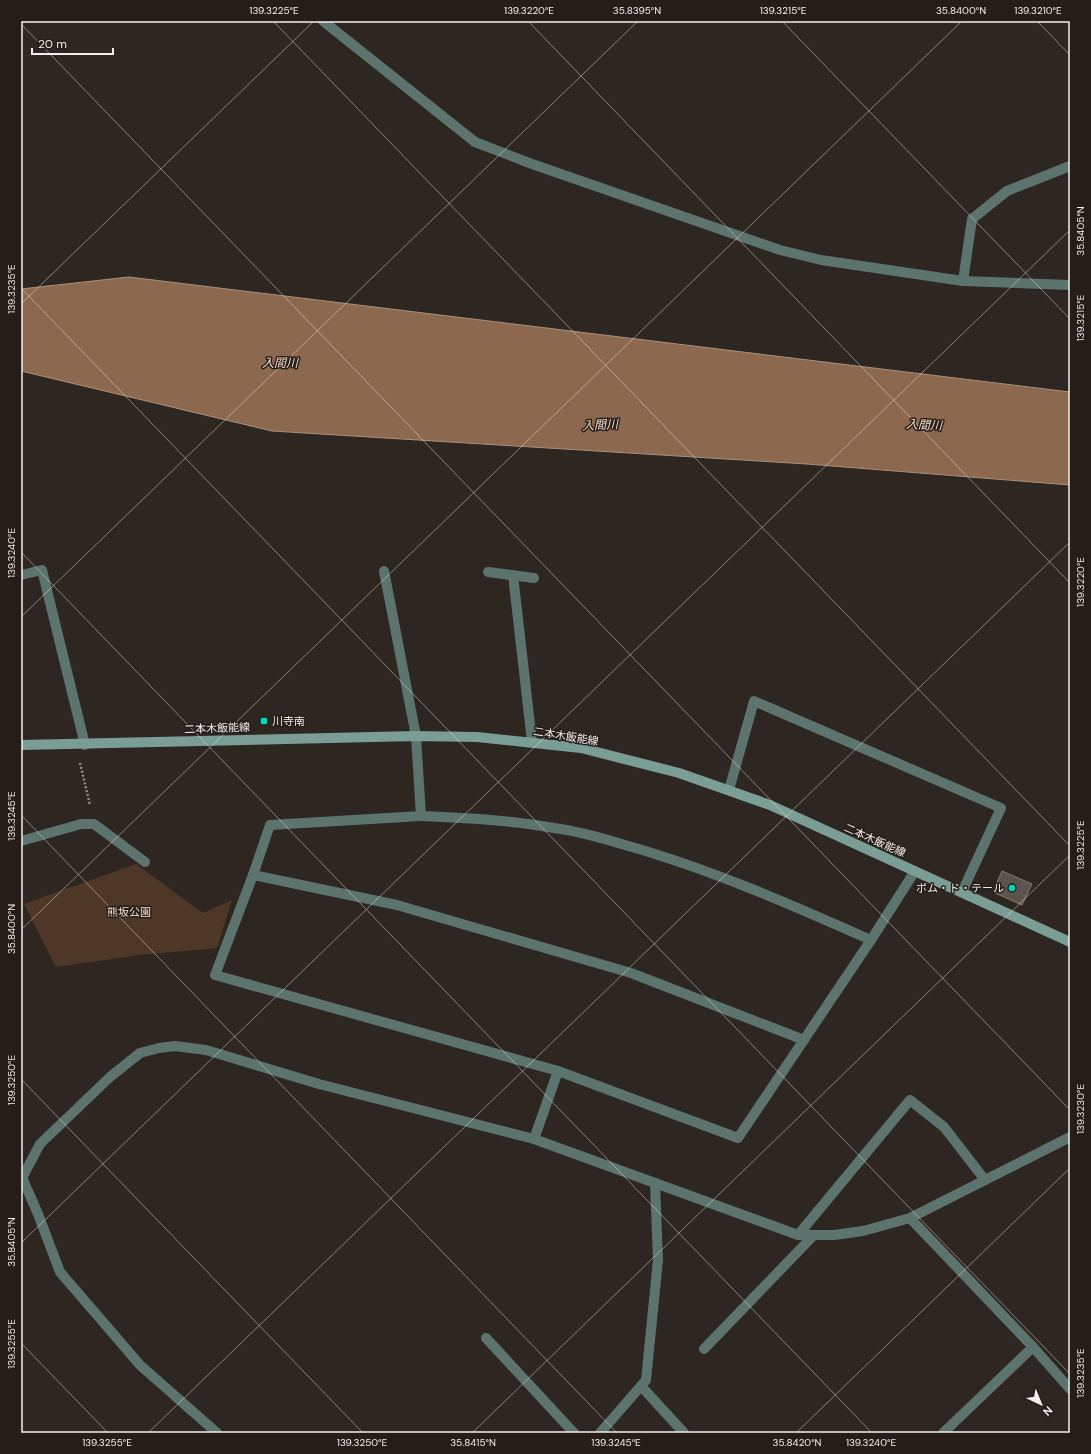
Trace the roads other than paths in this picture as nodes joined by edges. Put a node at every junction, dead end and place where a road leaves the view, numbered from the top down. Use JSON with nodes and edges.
{"nodes":[{"id":1,"x":324,"y":21,"type":"edge"},
{"id":2,"x":1070,"y":166,"type":"edge"},
{"id":3,"x":963,"y":281,"type":"junction"},
{"id":4,"x":1070,"y":285,"type":"edge"},
{"id":5,"x":384,"y":571,"type":"dead end"},
{"id":6,"x":488,"y":572,"type":"dead end"},
{"id":7,"x":21,"y":575,"type":"edge"},
{"id":8,"x":512,"y":575,"type":"junction"},
{"id":9,"x":534,"y":578,"type":"dead end"},
{"id":10,"x":416,"y":736,"type":"junction"},
{"id":11,"x":532,"y":742,"type":"junction"},
{"id":12,"x":21,"y":745,"type":"edge"},
{"id":13,"x":80,"y":745,"type":"junction"},
{"id":14,"x":729,"y":790,"type":"junction"},
{"id":15,"x":421,"y":816,"type":"junction"},
{"id":16,"x":21,"y":841,"type":"edge"},
{"id":17,"x":146,"y":862,"type":"dead end"},
{"id":18,"x":915,"y":871,"type":"junction"},
{"id":19,"x":253,"y":875,"type":"junction"},
{"id":20,"x":962,"y":892,"type":"junction"},
{"id":21,"x":871,"y":940,"type":"junction"},
{"id":22,"x":1070,"y":942,"type":"edge"},
{"id":23,"x":804,"y":1040,"type":"junction"},
{"id":24,"x":558,"y":1071,"type":"junction"},
{"id":25,"x":1070,"y":1137,"type":"edge"},
{"id":26,"x":534,"y":1139,"type":"junction"},
{"id":27,"x":21,"y":1178,"type":"edge"},
{"id":28,"x":985,"y":1180,"type":"junction"},
{"id":29,"x":655,"y":1183,"type":"junction"},
{"id":30,"x":910,"y":1218,"type":"junction"},
{"id":31,"x":798,"y":1235,"type":"junction"},
{"id":32,"x":813,"y":1236,"type":"junction"},
{"id":33,"x":486,"y":1338,"type":"dead end"},
{"id":34,"x":1033,"y":1347,"type":"junction"},
{"id":35,"x":704,"y":1349,"type":"dead end"},
{"id":36,"x":641,"y":1386,"type":"junction"},
{"id":37,"x":1070,"y":1389,"type":"edge"},
{"id":38,"x":217,"y":1433,"type":"edge"},
{"id":39,"x":574,"y":1433,"type":"edge"},
{"id":40,"x":600,"y":1433,"type":"edge"},
{"id":41,"x":684,"y":1433,"type":"edge"},
{"id":42,"x":943,"y":1433,"type":"edge"}],
"edges":[{"from":1,"to":3,"type":"street"},
{"from":2,"to":3,"type":"street"},
{"from":3,"to":4,"type":"street"},
{"from":5,"to":10,"type":"street"},
{"from":6,"to":8,"type":"street"},
{"from":7,"to":13,"type":"street"},
{"from":8,"to":9,"type":"street"},
{"from":8,"to":11,"type":"street"},
{"from":10,"to":11,"type":"main road","name":"二本木飯能線"},
{"from":10,"to":13,"type":"main road","name":"二本木飯能線"},
{"from":10,"to":15,"type":"street"},
{"from":11,"to":14,"type":"main road","name":"二本木飯能線"},
{"from":12,"to":13,"type":"main road","name":"二本木飯能線"},
{"from":14,"to":18,"type":"main road","name":"二本木飯能線"},
{"from":14,"to":20,"type":"street"},
{"from":15,"to":19,"type":"street"},
{"from":15,"to":21,"type":"street"},
{"from":16,"to":17,"type":"street"},
{"from":18,"to":20,"type":"main road","name":"二本木飯能線"},
{"from":18,"to":21,"type":"street"},
{"from":19,"to":23,"type":"street"},
{"from":19,"to":24,"type":"street"},
{"from":20,"to":22,"type":"main road","name":"二本木飯能線"},
{"from":21,"to":23,"type":"street"},
{"from":23,"to":24,"type":"street"},
{"from":24,"to":26,"type":"street"},
{"from":25,"to":28,"type":"street"},
{"from":26,"to":27,"type":"street"},
{"from":26,"to":29,"type":"street"},
{"from":27,"to":38,"type":"street"},
{"from":28,"to":30,"type":"street"},
{"from":28,"to":31,"type":"street"},
{"from":29,"to":31,"type":"street"},
{"from":29,"to":36,"type":"street"},
{"from":30,"to":32,"type":"street"},
{"from":30,"to":34,"type":"street"},
{"from":31,"to":32,"type":"street"},
{"from":32,"to":35,"type":"street"},
{"from":33,"to":39,"type":"street"},
{"from":34,"to":37,"type":"street"},
{"from":34,"to":42,"type":"street"},
{"from":36,"to":40,"type":"street"},
{"from":36,"to":41,"type":"street"}]}
